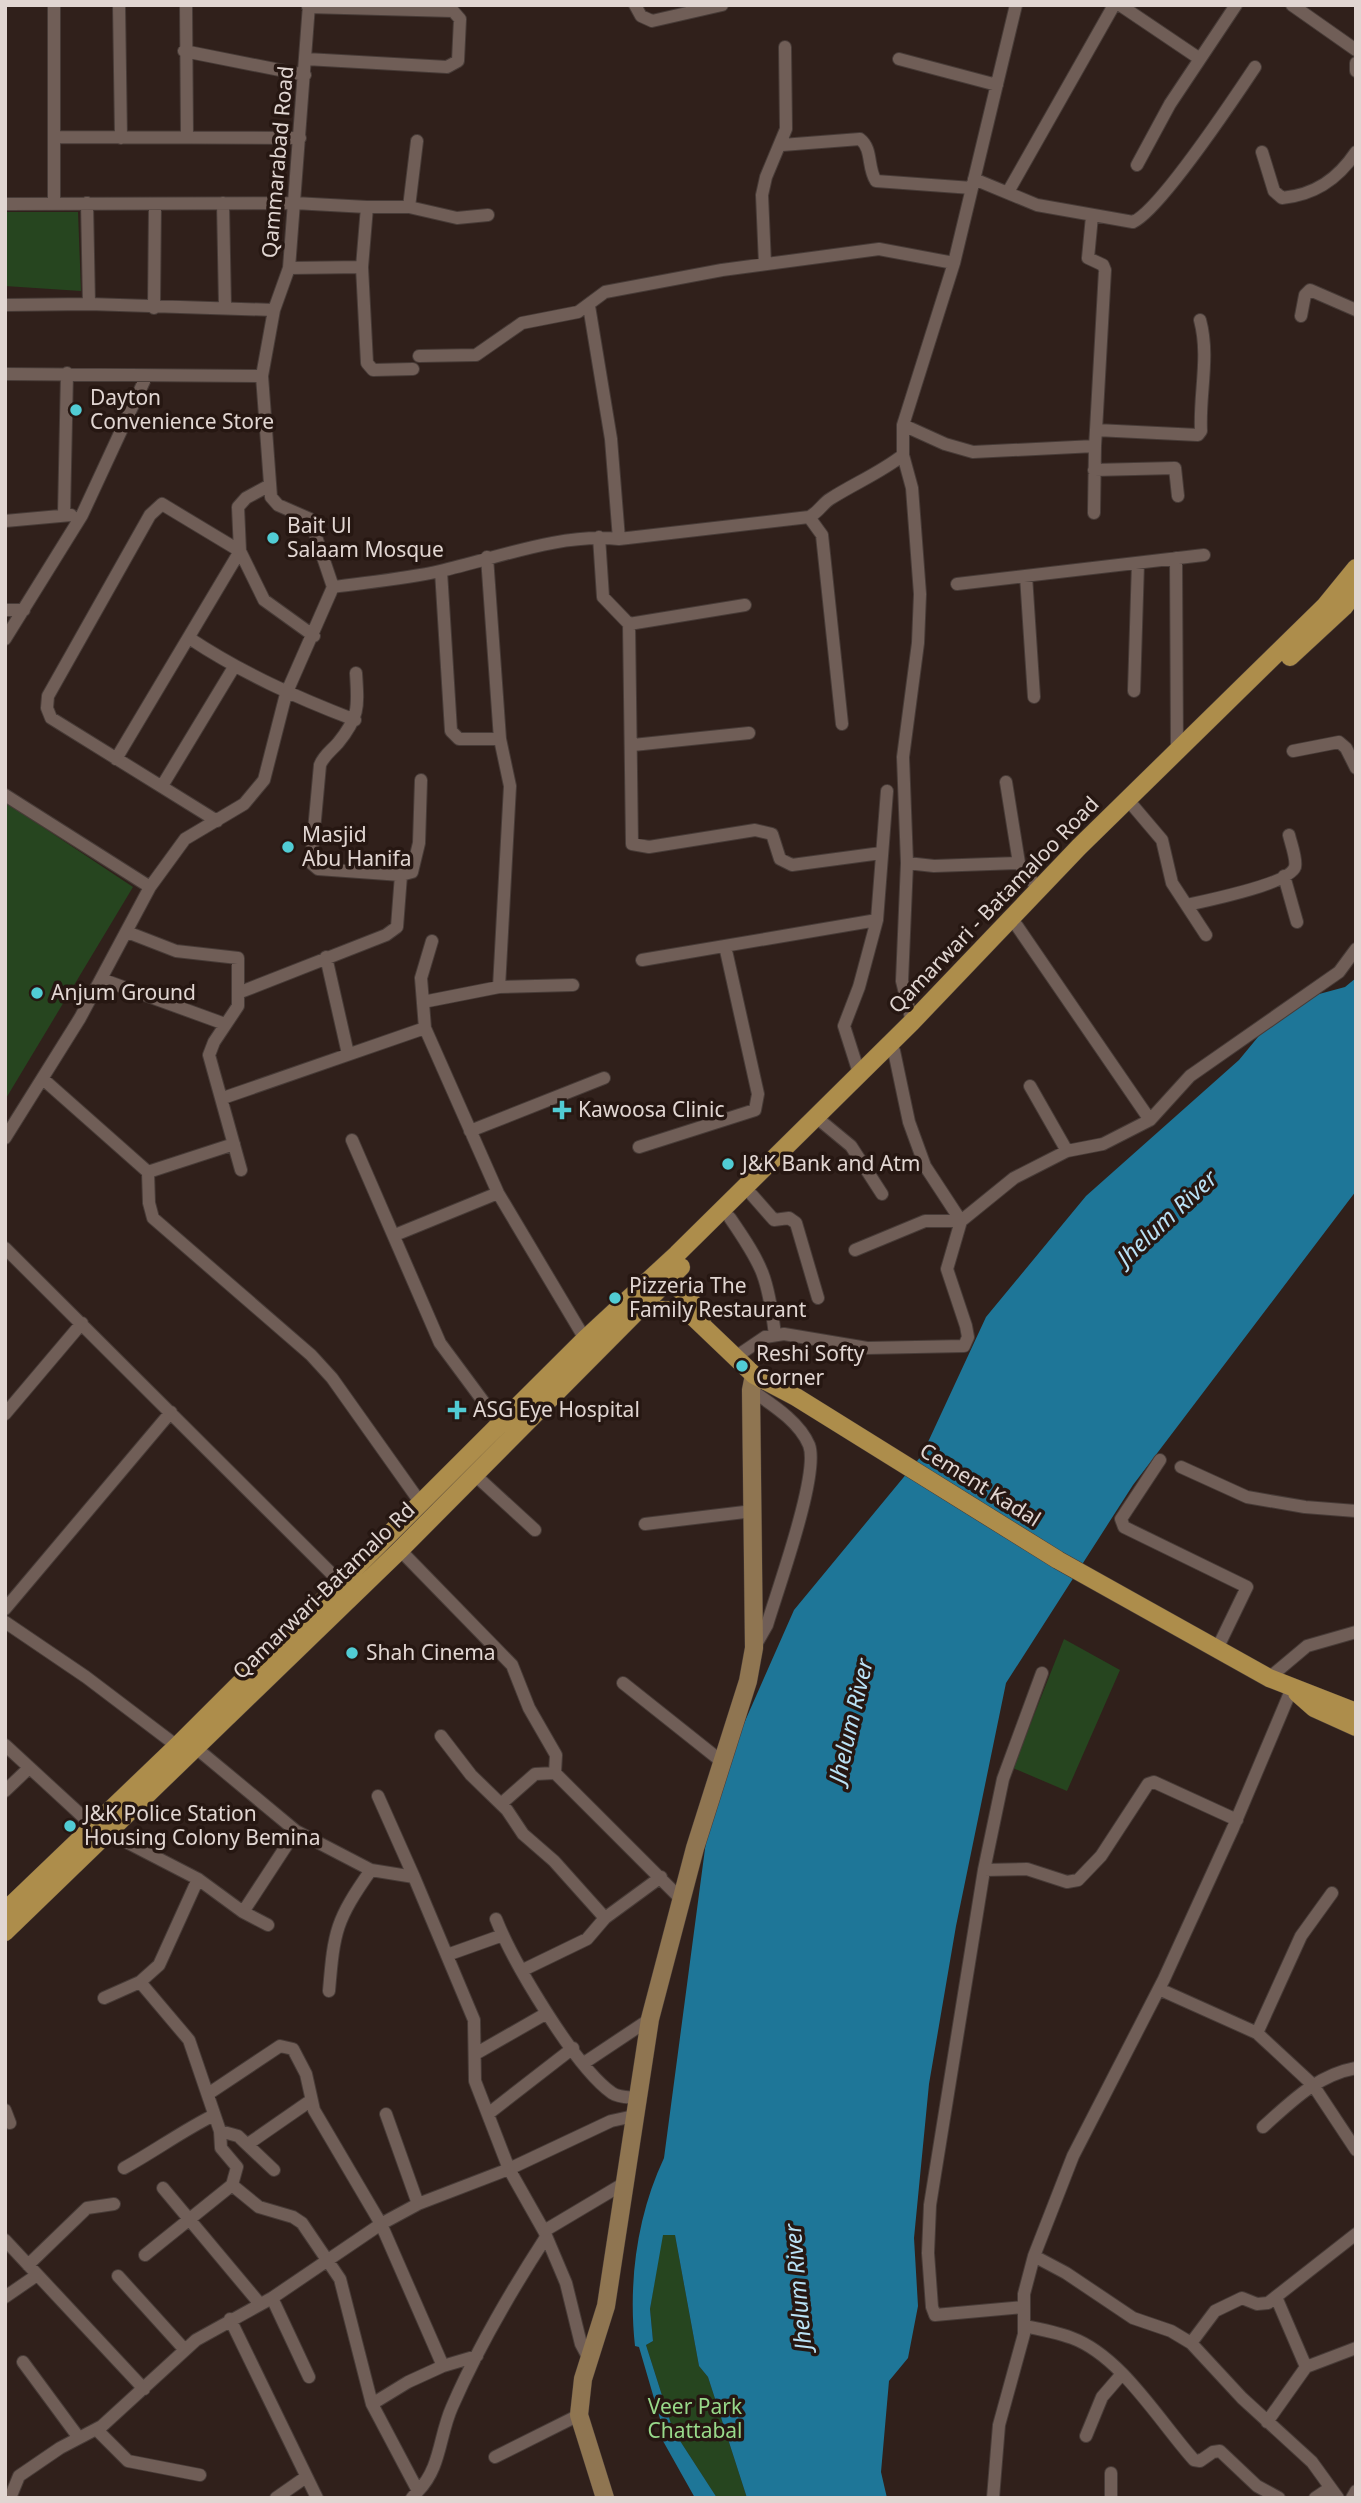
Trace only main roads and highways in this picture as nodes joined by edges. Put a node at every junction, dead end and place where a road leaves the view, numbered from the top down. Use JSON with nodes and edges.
{"nodes":[{"id":1,"x":1356,"y":568,"type":"edge"},
{"id":2,"x":1356,"y":591,"type":"edge"},
{"id":3,"x":665,"y":1274,"type":"junction"},
{"id":4,"x":639,"y":1309,"type":"junction"},
{"id":5,"x":737,"y":1358,"type":"junction"},
{"id":6,"x":1292,"y":1688,"type":"junction"},
{"id":7,"x":1356,"y":1712,"type":"edge"},
{"id":8,"x":1356,"y":1727,"type":"edge"},
{"id":9,"x":100,"y":1829,"type":"junction"},
{"id":10,"x":5,"y":1911,"type":"edge"},
{"id":11,"x":5,"y":1931,"type":"edge"}],
"edges":[{"from":1,"to":3,"type":"main road","name":"Qamarwari - Batamaloo Road"},
{"from":2,"to":3,"type":"main road","name":"Qamarwari - Batamaloo Road"},
{"from":3,"to":4,"type":"main road","name":"Qamarwari-Batamalo Rd"},
{"from":3,"to":5,"type":"main road"},
{"from":3,"to":9,"type":"main road","name":"Qamarwari-Batamalo Rd"},
{"from":4,"to":5,"type":"main road"},
{"from":4,"to":9,"type":"main road","name":"Qamarwari-Batamalo Rd"},
{"from":5,"to":6,"type":"main road","name":"Cement Kadal"},
{"from":6,"to":7,"type":"main road"},
{"from":6,"to":8,"type":"main road"},
{"from":9,"to":10,"type":"main road","name":"Qamarwari-Batamalo Rd"},
{"from":9,"to":11,"type":"main road","name":"Qamarwari-Batamalo Rd"}]}
